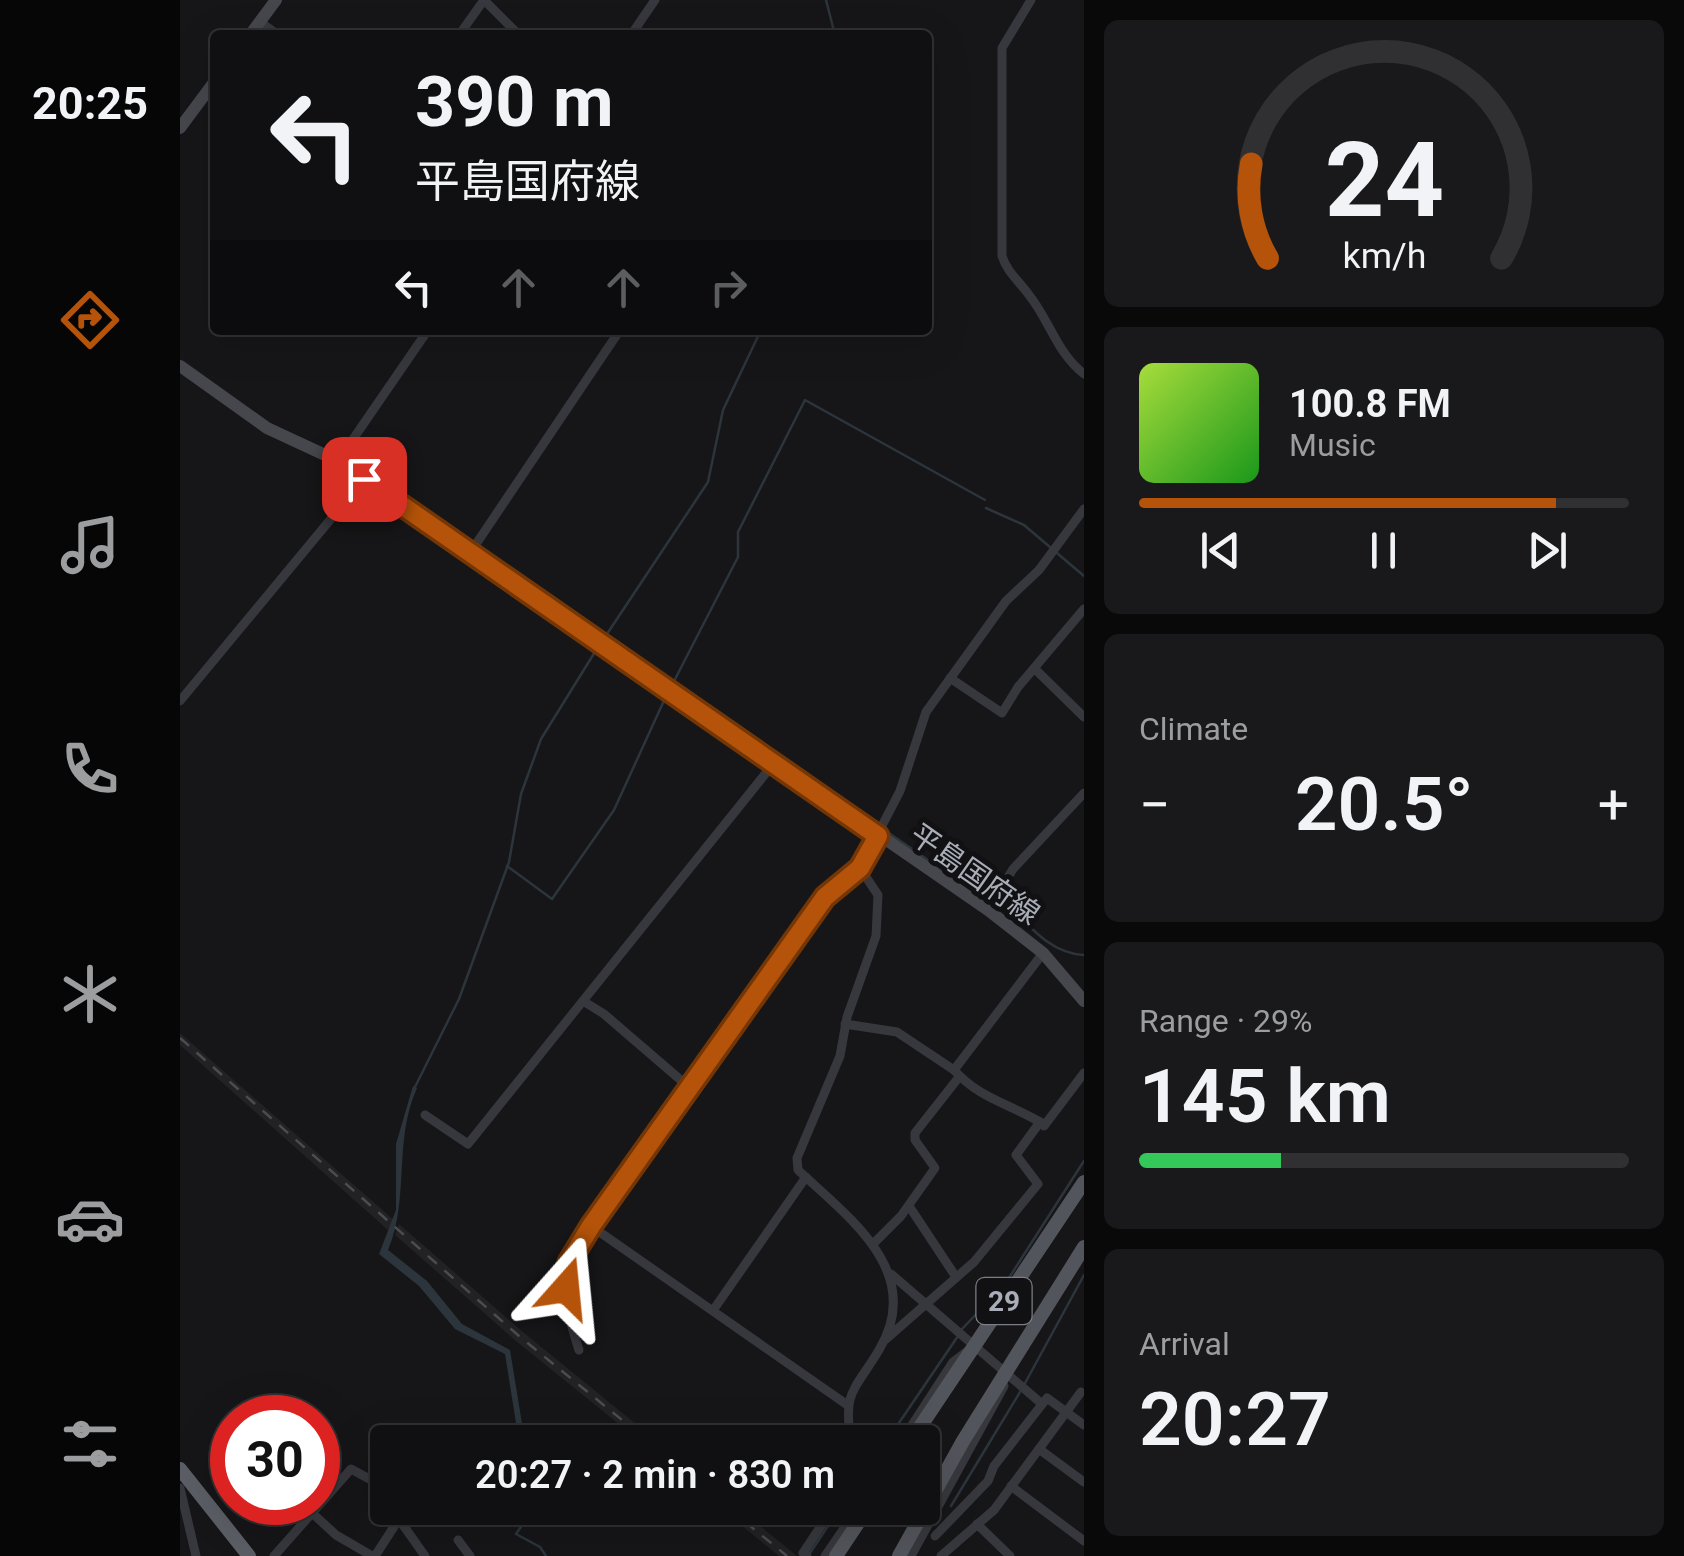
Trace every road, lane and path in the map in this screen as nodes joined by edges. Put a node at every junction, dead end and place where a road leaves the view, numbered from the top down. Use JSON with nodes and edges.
{"nodes":[{"id":1,"x":276,"y":0,"type":"edge"},
{"id":2,"x":656,"y":0,"type":"edge"},
{"id":3,"x":1030,"y":0,"type":"edge"},
{"id":4,"x":260,"y":22,"type":"junction"},
{"id":5,"x":254,"y":30,"type":"edge"},
{"id":6,"x":271,"y":30,"type":"edge"},
{"id":7,"x":463,"y":30,"type":"edge"},
{"id":8,"x":514,"y":30,"type":"edge"},
{"id":9,"x":635,"y":30,"type":"edge"},
{"id":10,"x":210,"y":88,"type":"edge"},
{"id":11,"x":180,"y":128,"type":"edge"},
{"id":12,"x":425,"y":335,"type":"edge"},
{"id":13,"x":617,"y":335,"type":"edge"},
{"id":14,"x":1084,"y":355,"type":"edge"},
{"id":15,"x":180,"y":366,"type":"edge"},
{"id":16,"x":1080,"y":370,"type":"edge"},
{"id":17,"x":338,"y":460,"type":"junction"},
{"id":18,"x":364,"y":479,"type":"junction"},
{"id":19,"x":1084,"y":509,"type":"edge"},
{"id":20,"x":470,"y":552,"type":"junction"},
{"id":21,"x":1084,"y":608,"type":"edge"},
{"id":22,"x":1034,"y":669,"type":"junction"},
{"id":23,"x":950,"y":678,"type":"junction"},
{"id":24,"x":180,"y":701,"type":"edge"},
{"id":25,"x":1084,"y":716,"type":"edge"},
{"id":26,"x":774,"y":763,"type":"junction"},
{"id":27,"x":1084,"y":794,"type":"edge"},
{"id":28,"x":880,"y":831,"type":"junction"},
{"id":29,"x":860,"y":868,"type":"junction"},
{"id":30,"x":994,"y":900,"type":"junction"},
{"id":31,"x":1043,"y":954,"type":"junction"},
{"id":32,"x":582,"y":1001,"type":"junction"},
{"id":33,"x":1084,"y":1001,"type":"edge"},
{"id":34,"x":846,"y":1024,"type":"junction"},
{"id":35,"x":956,"y":1074,"type":"junction"},
{"id":36,"x":1084,"y":1074,"type":"edge"},
{"id":37,"x":690,"y":1088,"type":"junction"},
{"id":38,"x":426,"y":1115,"type":"dead end"},
{"id":39,"x":1040,"y":1122,"type":"junction"},
{"id":40,"x":806,"y":1177,"type":"junction"},
{"id":41,"x":1084,"y":1182,"type":"edge"},
{"id":42,"x":909,"y":1206,"type":"junction"},
{"id":43,"x":591,"y":1226,"type":"junction"},
{"id":44,"x":874,"y":1243,"type":"junction"},
{"id":45,"x":1084,"y":1247,"type":"edge"},
{"id":46,"x":888,"y":1272,"type":"junction"},
{"id":47,"x":956,"y":1277,"type":"junction"},
{"id":48,"x":925,"y":1305,"type":"junction"},
{"id":49,"x":714,"y":1309,"type":"junction"},
{"id":50,"x":964,"y":1338,"type":"junction"},
{"id":51,"x":884,"y":1341,"type":"junction"},
{"id":52,"x":579,"y":1350,"type":"dead end"},
{"id":53,"x":1007,"y":1374,"type":"junction"},
{"id":54,"x":1081,"y":1392,"type":"dead end"},
{"id":55,"x":846,"y":1404,"type":"junction"},
{"id":56,"x":1042,"y":1404,"type":"junction"},
{"id":57,"x":1066,"y":1412,"type":"junction"},
{"id":58,"x":1084,"y":1424,"type":"edge"},
{"id":59,"x":849,"y":1425,"type":"edge"},
{"id":60,"x":912,"y":1425,"type":"edge"},
{"id":61,"x":921,"y":1425,"type":"edge"},
{"id":62,"x":1039,"y":1449,"type":"junction"},
{"id":63,"x":180,"y":1469,"type":"edge"},
{"id":64,"x":370,"y":1479,"type":"edge"},
{"id":65,"x":340,"y":1481,"type":"edge"},
{"id":66,"x":1084,"y":1482,"type":"edge"},
{"id":67,"x":1011,"y":1486,"type":"junction"},
{"id":68,"x":180,"y":1488,"type":"edge"},
{"id":69,"x":977,"y":1524,"type":"junction"},
{"id":70,"x":299,"y":1525,"type":"edge"},
{"id":71,"x":325,"y":1525,"type":"edge"},
{"id":72,"x":394,"y":1525,"type":"edge"},
{"id":73,"x":402,"y":1525,"type":"edge"},
{"id":74,"x":822,"y":1525,"type":"edge"},
{"id":75,"x":846,"y":1525,"type":"edge"},
{"id":76,"x":857,"y":1525,"type":"edge"},
{"id":77,"x":921,"y":1525,"type":"edge"},
{"id":78,"x":931,"y":1532,"type":"junction"},
{"id":79,"x":458,"y":1540,"type":"dead end"},
{"id":80,"x":1084,"y":1541,"type":"edge"},
{"id":81,"x":947,"y":1554,"type":"edge"},
{"id":82,"x":196,"y":1556,"type":"edge"},
{"id":83,"x":250,"y":1556,"type":"edge"},
{"id":84,"x":274,"y":1556,"type":"edge"},
{"id":85,"x":374,"y":1556,"type":"edge"},
{"id":86,"x":425,"y":1556,"type":"edge"},
{"id":87,"x":470,"y":1556,"type":"edge"},
{"id":88,"x":807,"y":1556,"type":"edge"},
{"id":89,"x":825,"y":1556,"type":"edge"},
{"id":90,"x":836,"y":1556,"type":"edge"},
{"id":91,"x":899,"y":1556,"type":"edge"},
{"id":92,"x":911,"y":1556,"type":"edge"},
{"id":93,"x":1010,"y":1556,"type":"edge"}],
"edges":[{"from":1,"to":4,"type":"main road"},
{"from":2,"to":9,"type":"street"},
{"from":3,"to":16,"type":"street"},
{"from":4,"to":5,"type":"main road"},
{"from":4,"to":6,"type":"street"},
{"from":7,"to":8,"type":"street"},
{"from":10,"to":11,"type":"main road"},
{"from":12,"to":17,"type":"street"},
{"from":13,"to":20,"type":"street"},
{"from":14,"to":16,"type":"street"},
{"from":15,"to":17,"type":"main road","name":"平島国府線"},
{"from":17,"to":18,"type":"main road","name":"平島国府線"},
{"from":18,"to":20,"type":"main road","name":"平島国府線"},
{"from":18,"to":24,"type":"street"},
{"from":19,"to":23,"type":"street"},
{"from":20,"to":26,"type":"main road","name":"平島国府線"},
{"from":21,"to":22,"type":"street"},
{"from":22,"to":23,"type":"street"},
{"from":22,"to":25,"type":"street"},
{"from":23,"to":28,"type":"street"},
{"from":26,"to":28,"type":"main road","name":"平島国府線"},
{"from":26,"to":32,"type":"street"},
{"from":27,"to":30,"type":"street"},
{"from":28,"to":29,"type":"street"},
{"from":28,"to":30,"type":"main road","name":"平島国府線"},
{"from":29,"to":34,"type":"street"},
{"from":29,"to":37,"type":"street"},
{"from":30,"to":31,"type":"main road","name":"平島国府線"},
{"from":31,"to":33,"type":"main road","name":"平島国府線"},
{"from":31,"to":35,"type":"street"},
{"from":32,"to":37,"type":"street"},
{"from":32,"to":38,"type":"street"},
{"from":34,"to":35,"type":"street"},
{"from":34,"to":40,"type":"street"},
{"from":35,"to":39,"type":"street"},
{"from":35,"to":42,"type":"street"},
{"from":36,"to":39,"type":"street"},
{"from":37,"to":43,"type":"street"},
{"from":39,"to":47,"type":"street"},
{"from":40,"to":44,"type":"street"},
{"from":40,"to":49,"type":"street"},
{"from":41,"to":50,"type":"main road","number":"29"},
{"from":42,"to":44,"type":"street"},
{"from":42,"to":47,"type":"street"},
{"from":43,"to":49,"type":"street"},
{"from":43,"to":52,"type":"street"},
{"from":44,"to":46,"type":"street"},
{"from":45,"to":53,"type":"main road","number":"29"},
{"from":46,"to":48,"type":"street"},
{"from":46,"to":51,"type":"street"},
{"from":47,"to":48,"type":"street"},
{"from":48,"to":50,"type":"street"},
{"from":48,"to":51,"type":"street"},
{"from":49,"to":55,"type":"street"},
{"from":50,"to":53,"type":"street"},
{"from":50,"to":60,"type":"street"},
{"from":50,"to":61,"type":"main road","number":"29"},
{"from":51,"to":55,"type":"street"},
{"from":53,"to":56,"type":"street"},
{"from":53,"to":78,"type":"street"},
{"from":53,"to":91,"type":"main road","number":"29"},
{"from":54,"to":57,"type":"street"},
{"from":55,"to":59,"type":"street"},
{"from":56,"to":57,"type":"street"},
{"from":56,"to":78,"type":"street"},
{"from":57,"to":58,"type":"street"},
{"from":57,"to":62,"type":"street"},
{"from":62,"to":66,"type":"street"},
{"from":62,"to":67,"type":"street"},
{"from":63,"to":83,"type":"highway"},
{"from":64,"to":65,"type":"street"},
{"from":67,"to":69,"type":"street"},
{"from":67,"to":80,"type":"street"},
{"from":68,"to":82,"type":"street"},
{"from":69,"to":81,"type":"street"},
{"from":69,"to":93,"type":"street"},
{"from":70,"to":84,"type":"street"},
{"from":71,"to":85,"type":"street"},
{"from":72,"to":85,"type":"street"},
{"from":73,"to":86,"type":"street"},
{"from":74,"to":88,"type":"street"},
{"from":75,"to":89,"type":"street"},
{"from":76,"to":90,"type":"main road"},
{"from":77,"to":78,"type":"street"},
{"from":78,"to":81,"type":"street"},
{"from":78,"to":92,"type":"street"},
{"from":79,"to":87,"type":"street"}]}
